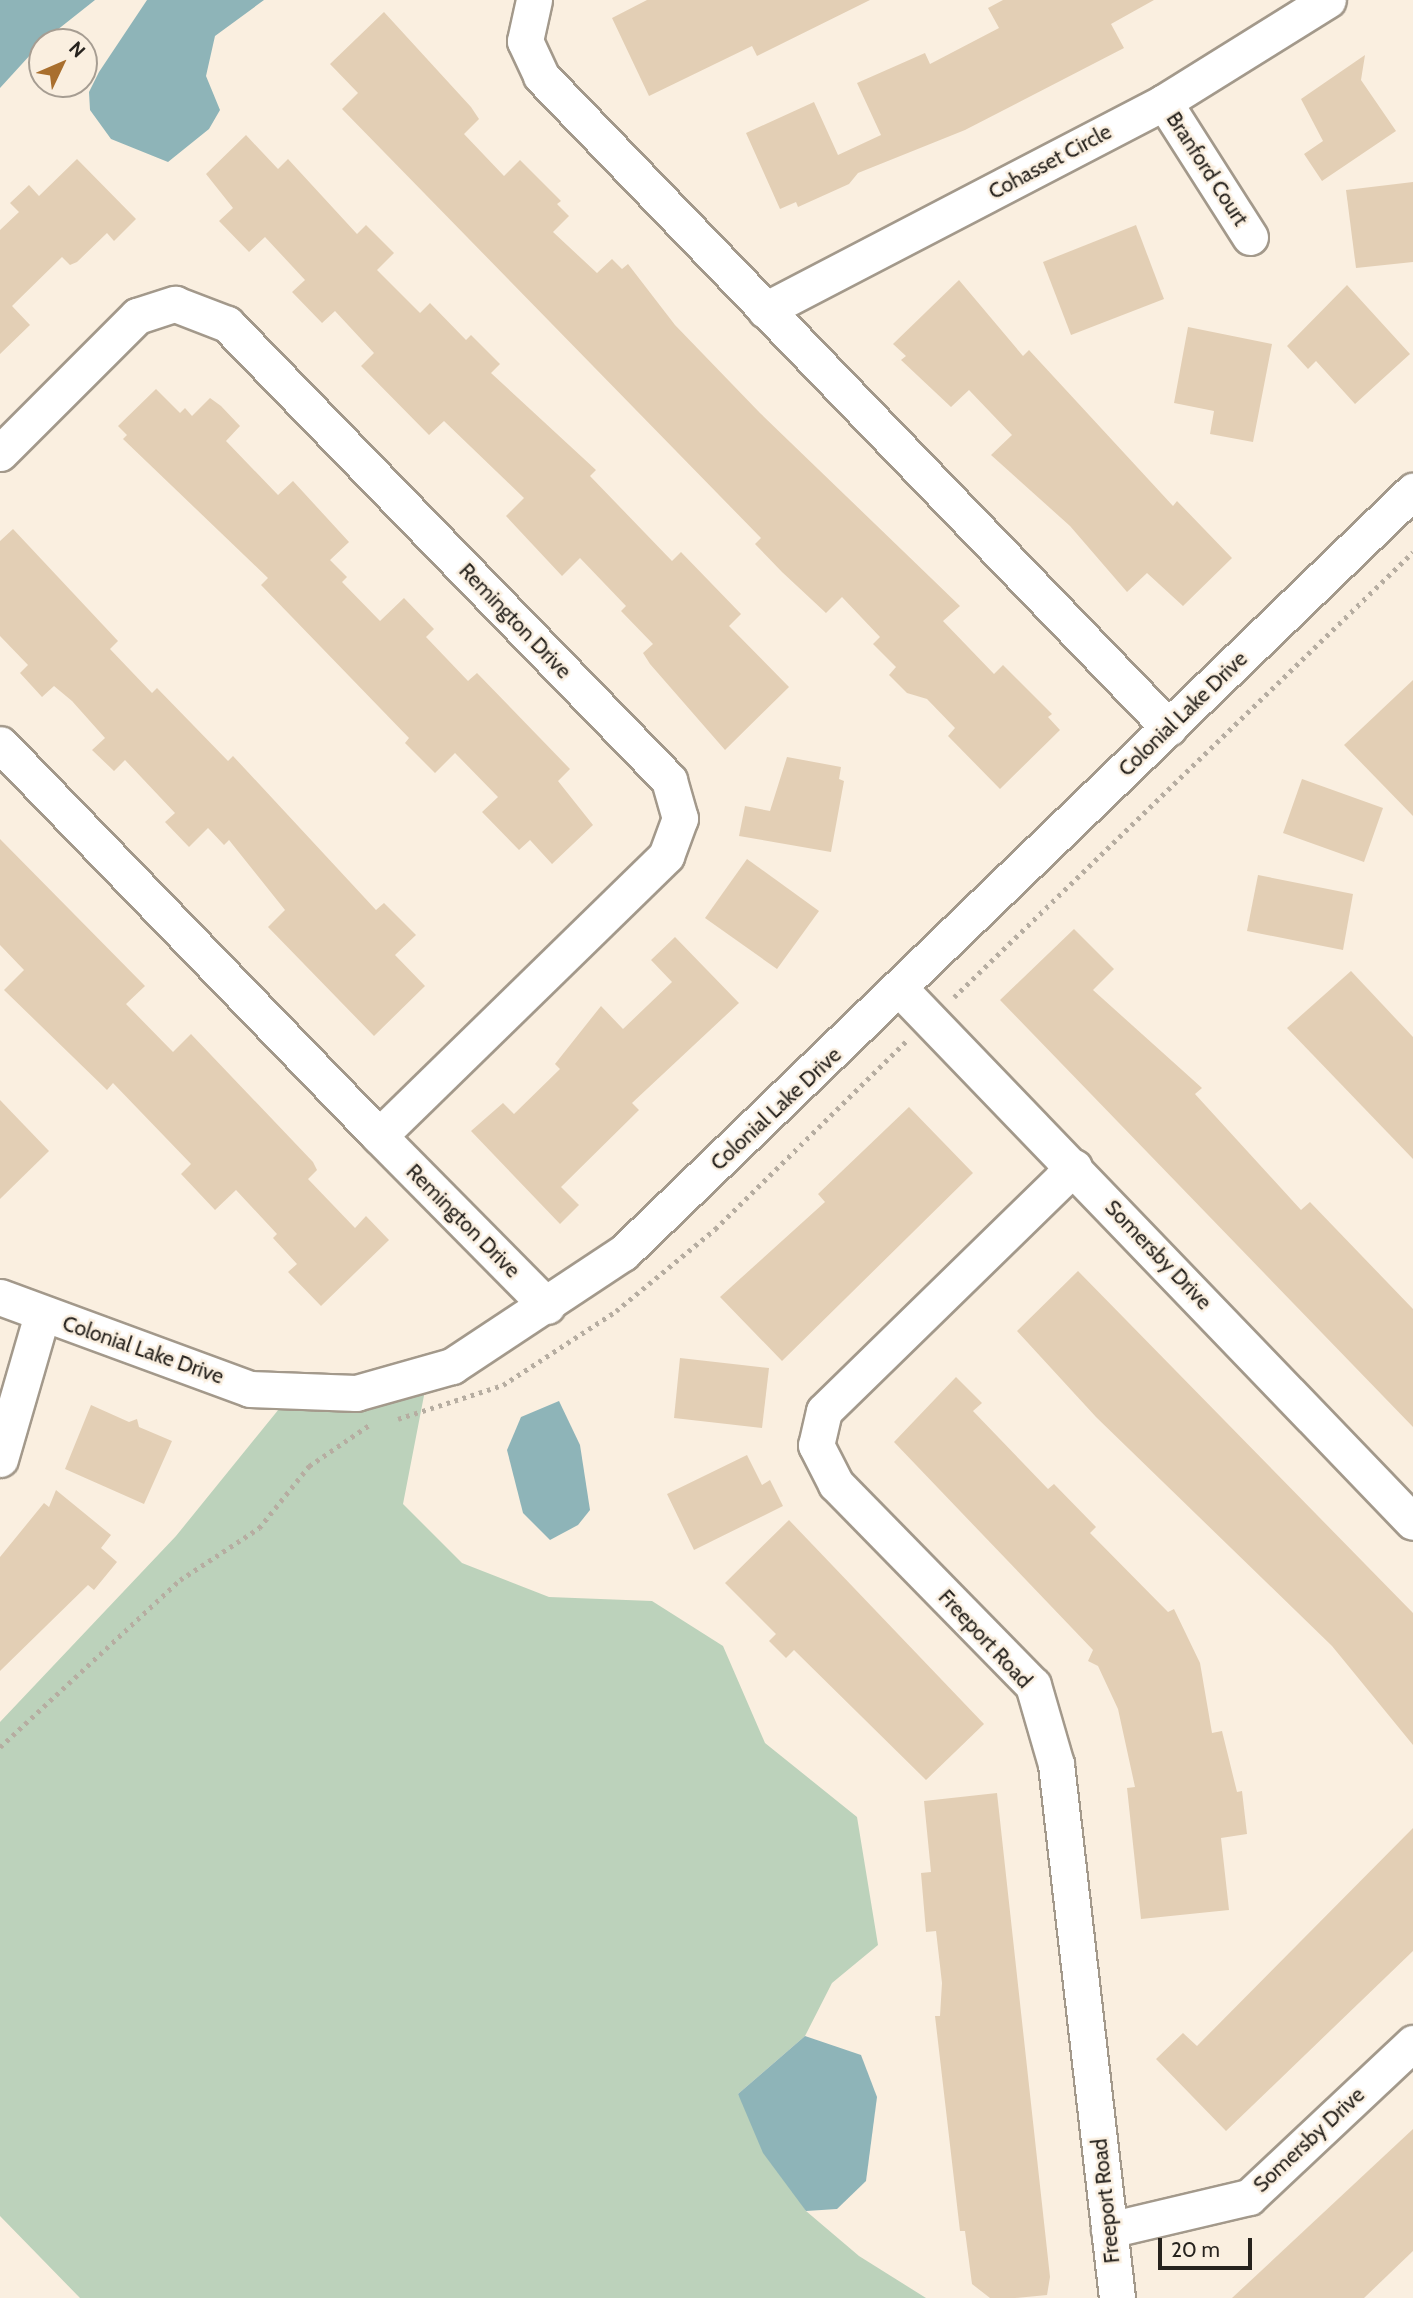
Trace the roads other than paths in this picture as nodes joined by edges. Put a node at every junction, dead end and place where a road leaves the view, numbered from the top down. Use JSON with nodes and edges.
{"nodes":[{"id":1,"x":534,"y":0,"type":"edge"},
{"id":2,"x":1328,"y":0,"type":"edge"},
{"id":3,"x":1164,"y":102,"type":"junction"},
{"id":4,"x":1250,"y":237,"type":"dead end"},
{"id":5,"x":765,"y":310,"type":"junction"},
{"id":6,"x":0,"y":453,"type":"edge"},
{"id":7,"x":1413,"y":491,"type":"edge"},
{"id":8,"x":1169,"y":728,"type":"junction"},
{"id":9,"x":0,"y":744,"type":"edge"},
{"id":10,"x":901,"y":990,"type":"junction"},
{"id":11,"x":379,"y":1136,"type":"junction"},
{"id":12,"x":1074,"y":1167,"type":"junction"},
{"id":13,"x":0,"y":1297,"type":"edge"},
{"id":14,"x":547,"y":1306,"type":"junction"},
{"id":15,"x":42,"y":1314,"type":"junction"},
{"id":16,"x":0,"y":1459,"type":"edge"},
{"id":17,"x":1413,"y":1522,"type":"edge"},
{"id":18,"x":1413,"y":2043,"type":"edge"},
{"id":19,"x":1109,"y":2230,"type":"junction"},
{"id":20,"x":1117,"y":2298,"type":"edge"}],
"edges":[{"from":1,"to":5,"type":"street"},
{"from":2,"to":3,"type":"street","name":"Cohasset Circle"},
{"from":3,"to":4,"type":"street","name":"Branford Court"},
{"from":3,"to":5,"type":"street","name":"Cohasset Circle"},
{"from":5,"to":8,"type":"street"},
{"from":6,"to":11,"type":"street","name":"Remington Drive"},
{"from":7,"to":8,"type":"street","name":"Colonial Lake Drive"},
{"from":8,"to":10,"type":"street","name":"Colonial Lake Drive"},
{"from":9,"to":11,"type":"street","name":"Remington Drive"},
{"from":10,"to":12,"type":"street","name":"Somersby Drive"},
{"from":10,"to":14,"type":"street","name":"Colonial Lake Drive"},
{"from":11,"to":14,"type":"street","name":"Remington Drive"},
{"from":12,"to":17,"type":"street","name":"Somersby Drive"},
{"from":12,"to":19,"type":"street","name":"Freeport Road"},
{"from":13,"to":15,"type":"street","name":"Colonial Lake Drive"},
{"from":14,"to":15,"type":"street","name":"Colonial Lake Drive"},
{"from":15,"to":16,"type":"street"},
{"from":18,"to":19,"type":"street","name":"Somersby Drive"},
{"from":19,"to":20,"type":"street","name":"Freeport Road"}]}
